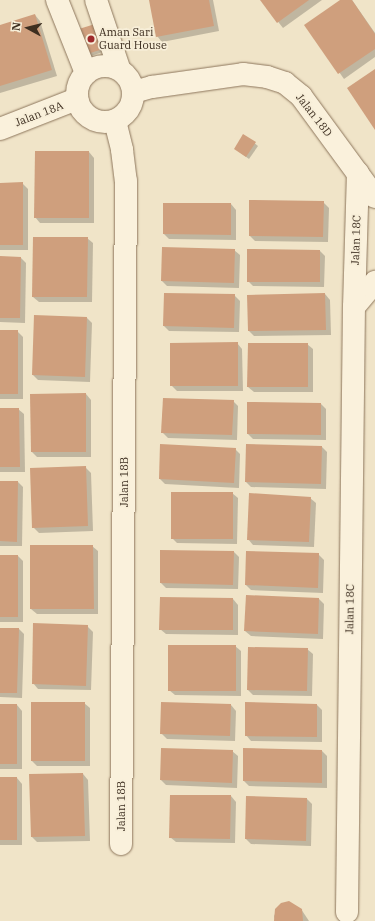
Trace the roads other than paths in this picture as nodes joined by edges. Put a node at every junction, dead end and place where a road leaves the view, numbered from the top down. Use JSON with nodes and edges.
{"nodes":[{"id":1,"x":57,"y":0,"type":"edge"},
{"id":2,"x":96,"y":0,"type":"edge"},
{"id":3,"x":119,"y":68,"type":"junction"},
{"id":4,"x":86,"y":72,"type":"junction"},
{"id":5,"x":134,"y":92,"type":"junction"},
{"id":6,"x":77,"y":99,"type":"junction"},
{"id":7,"x":115,"y":121,"type":"junction"},
{"id":8,"x":0,"y":129,"type":"edge"},
{"id":9,"x":358,"y":173,"type":"junction"},
{"id":10,"x":375,"y":197,"type":"edge"},
{"id":11,"x":375,"y":282,"type":"edge"},
{"id":12,"x":354,"y":307,"type":"junction"},
{"id":13,"x":121,"y":844,"type":"dead end"},
{"id":14,"x":347,"y":912,"type":"dead end"}],
"edges":[{"from":1,"to":4,"type":"street"},
{"from":2,"to":3,"type":"street"},
{"from":3,"to":4,"type":"street"},
{"from":3,"to":5,"type":"street"},
{"from":4,"to":6,"type":"street"},
{"from":5,"to":7,"type":"street"},
{"from":5,"to":9,"type":"street","name":"Jalan 18D"},
{"from":6,"to":7,"type":"street"},
{"from":6,"to":8,"type":"street","name":"Jalan 18A"},
{"from":7,"to":13,"type":"street","name":"Jalan 18B"},
{"from":9,"to":10,"type":"street","name":"Jalan 18D"},
{"from":9,"to":12,"type":"street","name":"Jalan 18C"},
{"from":11,"to":12,"type":"street"},
{"from":12,"to":14,"type":"street","name":"Jalan 18C"}]}
